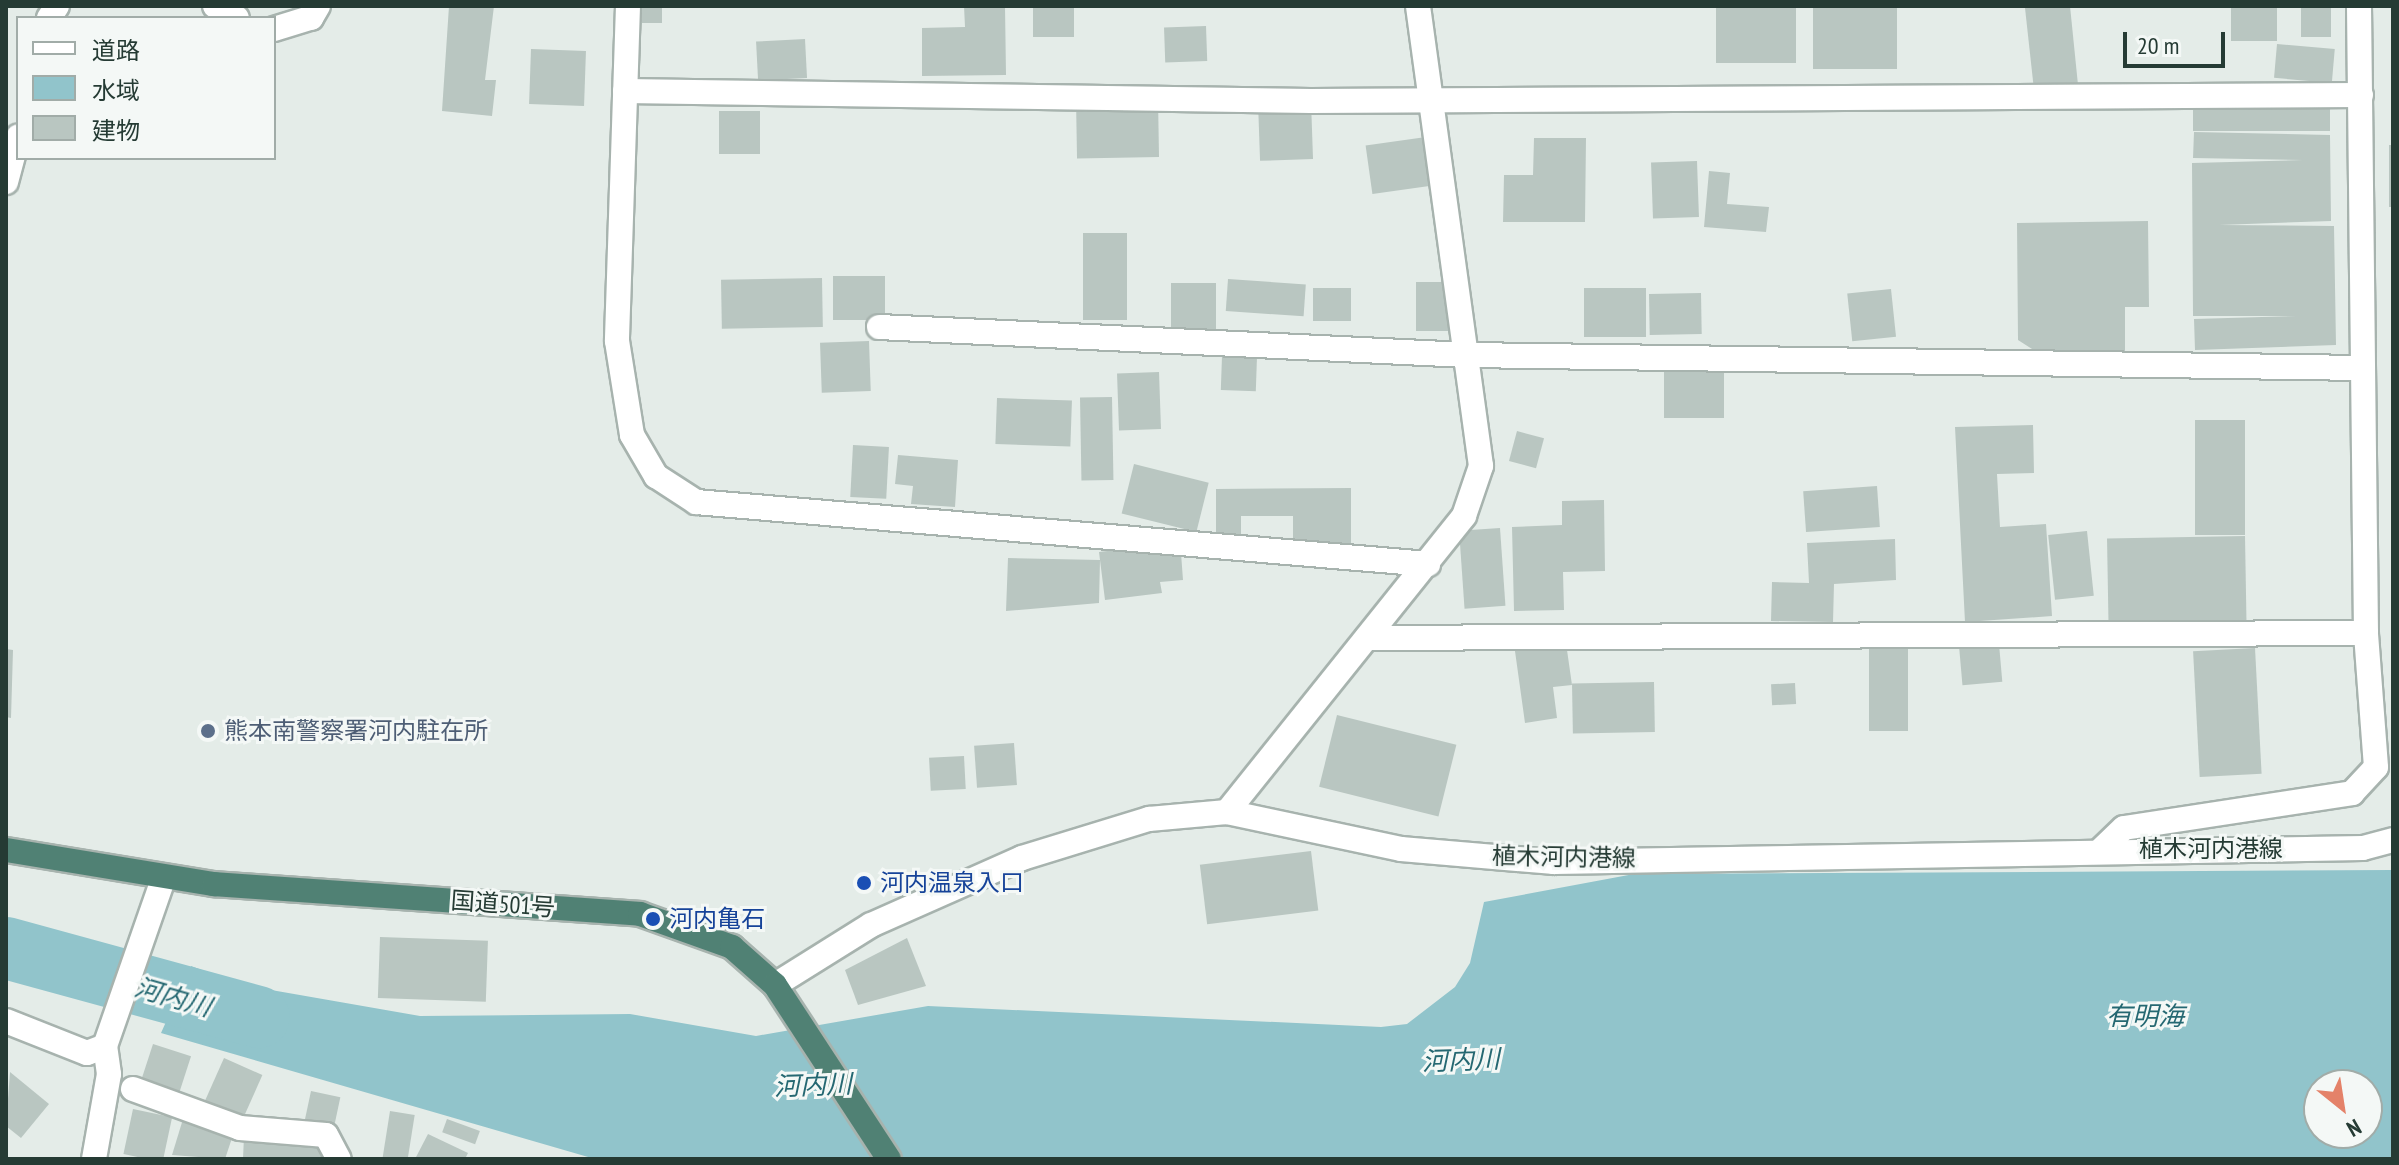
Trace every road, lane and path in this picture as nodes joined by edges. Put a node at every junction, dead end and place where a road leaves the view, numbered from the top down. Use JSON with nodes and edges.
{"nodes":[{"id":1,"x":215,"y":6,"type":"edge"},
{"id":2,"x":318,"y":6,"type":"edge"},
{"id":3,"x":628,"y":6,"type":"edge"},
{"id":4,"x":1418,"y":6,"type":"edge"},
{"id":5,"x":2359,"y":6,"type":"edge"},
{"id":6,"x":233,"y":16,"type":"edge"},
{"id":7,"x":276,"y":28,"type":"edge"},
{"id":8,"x":625,"y":91,"type":"junction"},
{"id":9,"x":2361,"y":95,"type":"junction"},
{"id":10,"x":1431,"y":101,"type":"junction"},
{"id":11,"x":16,"y":144,"type":"edge"},
{"id":12,"x":6,"y":182,"type":"edge"},
{"id":13,"x":879,"y":327,"type":"dead end"},
{"id":14,"x":1466,"y":355,"type":"junction"},
{"id":15,"x":2360,"y":368,"type":"junction"},
{"id":16,"x":1428,"y":564,"type":"junction"},
{"id":17,"x":2366,"y":633,"type":"junction"},
{"id":18,"x":1367,"y":638,"type":"junction"},
{"id":19,"x":1227,"y":812,"type":"junction"},
{"id":20,"x":2393,"y":840,"type":"edge"},
{"id":21,"x":2102,"y":849,"type":"junction"},
{"id":22,"x":6,"y":850,"type":"edge"},
{"id":23,"x":164,"y":877,"type":"junction"},
{"id":24,"x":775,"y":985,"type":"junction"},
{"id":25,"x":6,"y":1021,"type":"edge"},
{"id":26,"x":110,"y":1038,"type":"junction"},
{"id":27,"x":133,"y":1089,"type":"dead end"},
{"id":28,"x":94,"y":1159,"type":"edge"},
{"id":29,"x":339,"y":1159,"type":"edge"},
{"id":30,"x":889,"y":1159,"type":"edge"}],
"edges":[{"from":1,"to":6,"type":"street"},
{"from":2,"to":7,"type":"street"},
{"from":3,"to":8,"type":"street"},
{"from":4,"to":10,"type":"street"},
{"from":5,"to":9,"type":"street"},
{"from":8,"to":10,"type":"street"},
{"from":8,"to":16,"type":"street"},
{"from":9,"to":10,"type":"street"},
{"from":9,"to":15,"type":"street"},
{"from":10,"to":14,"type":"street"},
{"from":11,"to":12,"type":"street"},
{"from":13,"to":14,"type":"street"},
{"from":14,"to":15,"type":"street"},
{"from":14,"to":16,"type":"street"},
{"from":15,"to":17,"type":"street"},
{"from":16,"to":18,"type":"street"},
{"from":17,"to":18,"type":"street"},
{"from":17,"to":21,"type":"street"},
{"from":18,"to":19,"type":"street"},
{"from":19,"to":21,"type":"street","name":"植木河内港線"},
{"from":19,"to":24,"type":"street","name":"植木河内港線"},
{"from":20,"to":21,"type":"street","name":"植木河内港線"},
{"from":22,"to":23,"type":"highway","name":"国道501号"},
{"from":23,"to":24,"type":"highway","name":"国道501号"},
{"from":23,"to":26,"type":"street"},
{"from":24,"to":30,"type":"highway","name":"国道501号"},
{"from":25,"to":26,"type":"street"},
{"from":26,"to":28,"type":"street"},
{"from":27,"to":29,"type":"street"}]}
